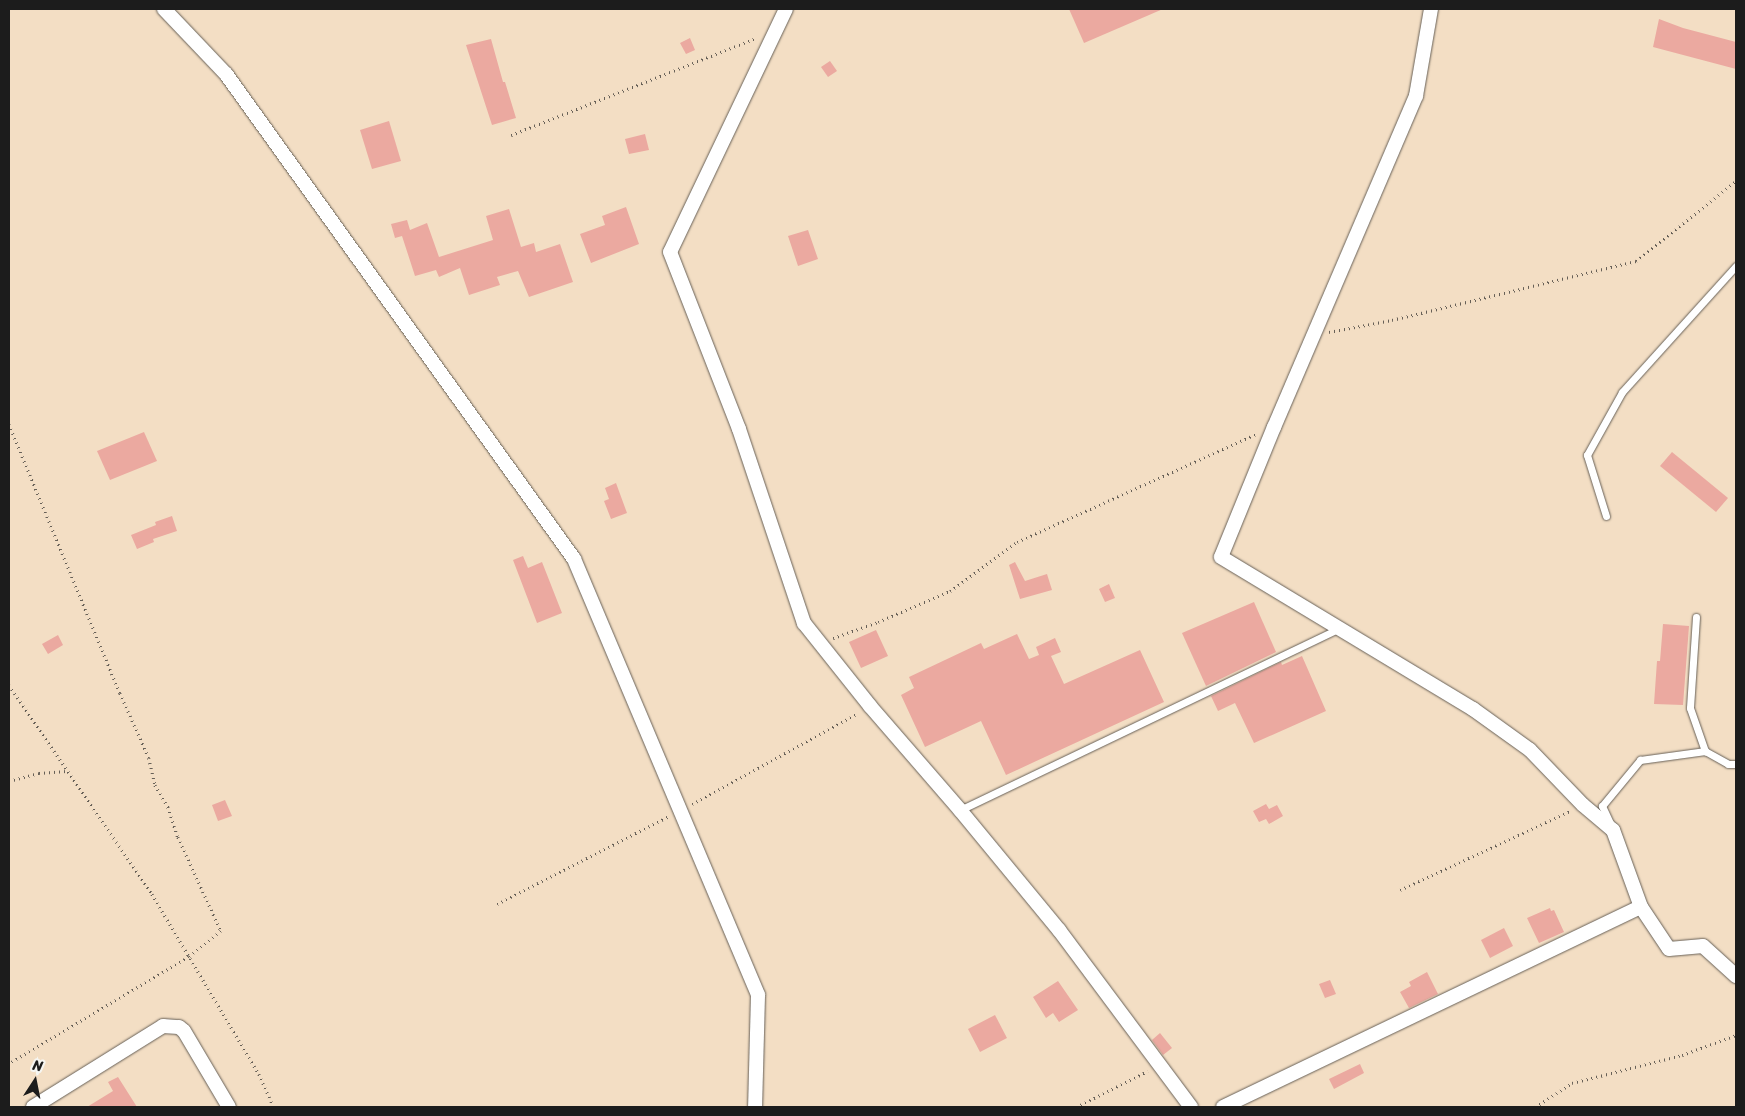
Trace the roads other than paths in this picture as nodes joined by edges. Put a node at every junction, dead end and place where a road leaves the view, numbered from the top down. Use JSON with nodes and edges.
{"nodes":[{"id":1,"x":164,"y":9,"type":"edge"},
{"id":2,"x":786,"y":9,"type":"edge"},
{"id":3,"x":1431,"y":9,"type":"edge"},
{"id":4,"x":1736,"y":266,"type":"edge"},
{"id":5,"x":1606,"y":516,"type":"dead end"},
{"id":6,"x":1696,"y":617,"type":"dead end"},
{"id":7,"x":1338,"y":629,"type":"junction"},
{"id":8,"x":1705,"y":751,"type":"junction"},
{"id":9,"x":1736,"y":764,"type":"edge"},
{"id":10,"x":960,"y":810,"type":"junction"},
{"id":11,"x":1613,"y":830,"type":"junction"},
{"id":12,"x":1642,"y":907,"type":"junction"},
{"id":13,"x":1736,"y":976,"type":"edge"},
{"id":14,"x":32,"y":1107,"type":"edge"},
{"id":15,"x":229,"y":1107,"type":"edge"},
{"id":16,"x":755,"y":1107,"type":"edge"},
{"id":17,"x":1192,"y":1107,"type":"edge"},
{"id":18,"x":1223,"y":1107,"type":"edge"}],
"edges":[{"from":1,"to":16,"type":"street"},
{"from":2,"to":10,"type":"street"},
{"from":3,"to":7,"type":"street"},
{"from":4,"to":5,"type":"lane"},
{"from":6,"to":8,"type":"lane"},
{"from":7,"to":10,"type":"lane"},
{"from":7,"to":11,"type":"street"},
{"from":8,"to":9,"type":"lane"},
{"from":8,"to":11,"type":"lane"},
{"from":10,"to":17,"type":"street"},
{"from":11,"to":12,"type":"street"},
{"from":12,"to":13,"type":"street"},
{"from":12,"to":18,"type":"street"},
{"from":14,"to":15,"type":"street"}]}
